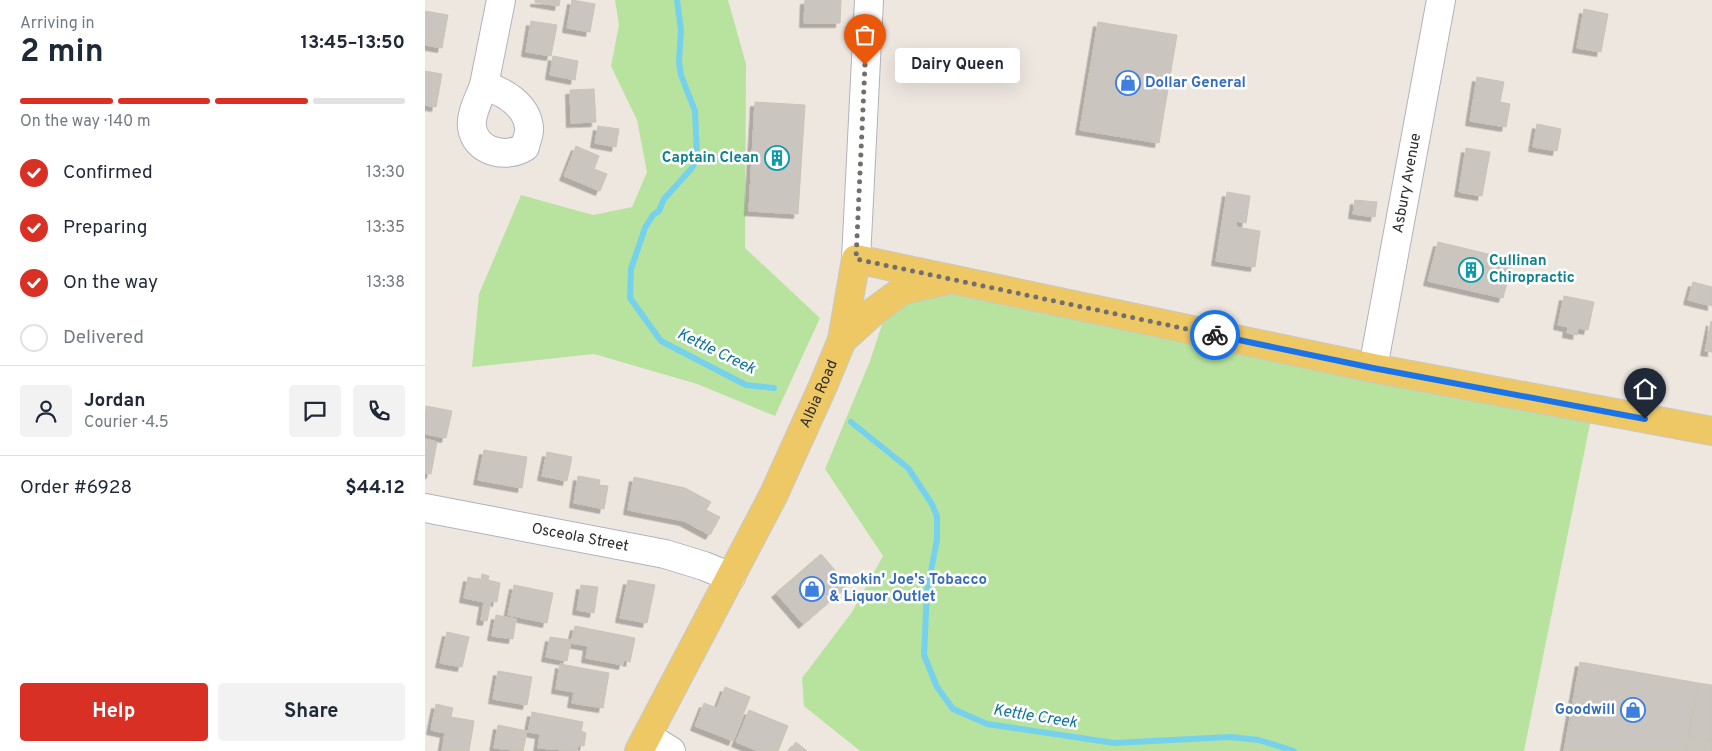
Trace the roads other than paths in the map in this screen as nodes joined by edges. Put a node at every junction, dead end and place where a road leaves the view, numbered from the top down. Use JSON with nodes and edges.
{"nodes":[{"id":1,"x":501,"y":0,"type":"edge"},
{"id":2,"x":869,"y":0,"type":"edge"},
{"id":3,"x":1441,"y":0,"type":"edge"},
{"id":4,"x":484,"y":85,"type":"dead end"},
{"id":5,"x":856,"y":259,"type":"junction"},
{"id":6,"x":952,"y":279,"type":"junction"},
{"id":7,"x":842,"y":340,"type":"junction"},
{"id":8,"x":1373,"y":368,"type":"junction"},
{"id":9,"x":1712,"y":431,"type":"edge"},
{"id":10,"x":425,"y":508,"type":"edge"},
{"id":11,"x":731,"y":577,"type":"junction"},
{"id":12,"x":643,"y":743,"type":"edge"},
{"id":13,"x":671,"y":751,"type":"edge"}],
"edges":[{"from":1,"to":4,"type":"street"},
{"from":2,"to":5,"type":"street","name":"Albia Road"},
{"from":3,"to":8,"type":"street","name":"Asbury Avenue"},
{"from":5,"to":6,"type":"main road"},
{"from":5,"to":7,"type":"main road","name":"Albia Road"},
{"from":6,"to":7,"type":"main road"},
{"from":6,"to":8,"type":"main road"},
{"from":7,"to":11,"type":"main road","name":"Albia Road"},
{"from":8,"to":9,"type":"main road"},
{"from":10,"to":11,"type":"street","name":"Osceola Street"},
{"from":11,"to":12,"type":"main road","name":"Albia Road"},
{"from":12,"to":13,"type":"street"}]}
